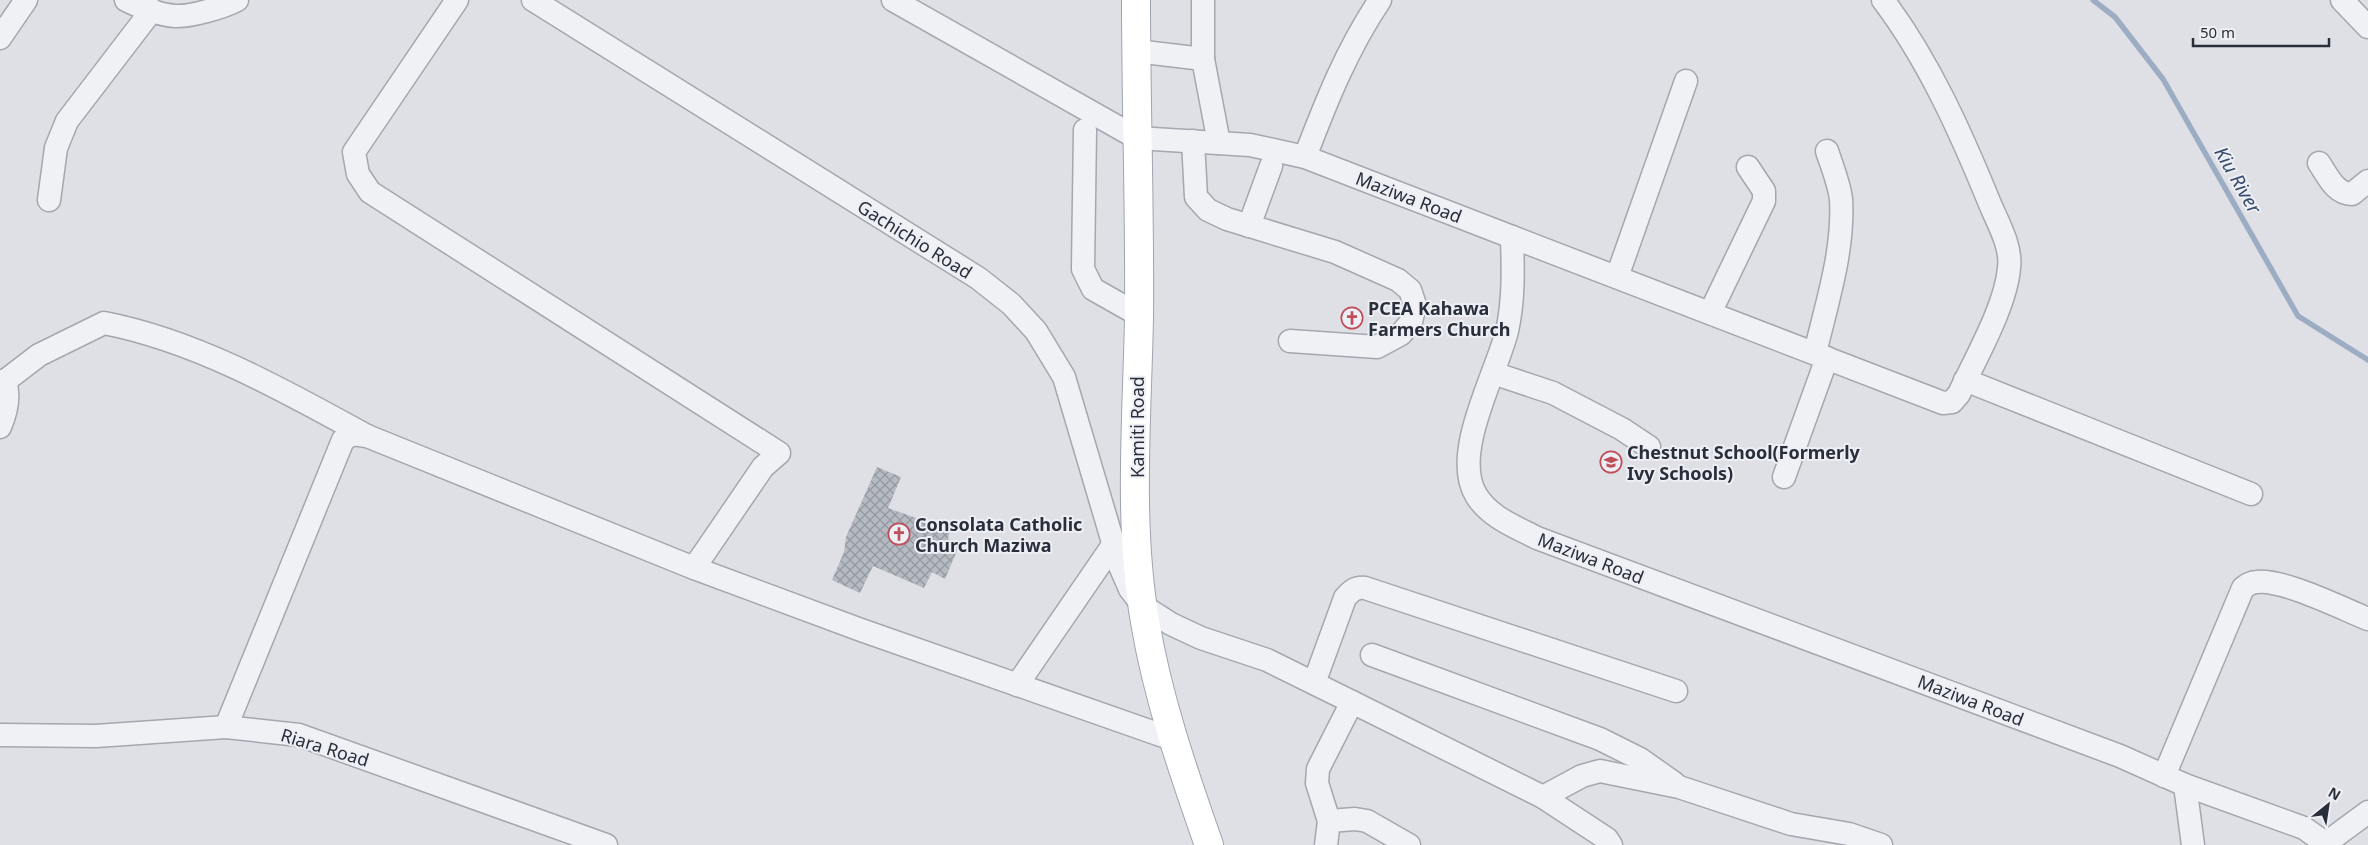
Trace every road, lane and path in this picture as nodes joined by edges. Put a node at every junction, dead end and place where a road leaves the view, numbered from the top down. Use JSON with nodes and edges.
{"nodes":[{"id":1,"x":26,"y":0,"type":"edge"},
{"id":2,"x":126,"y":0,"type":"edge"},
{"id":3,"x":237,"y":0,"type":"edge"},
{"id":4,"x":457,"y":0,"type":"edge"},
{"id":5,"x":533,"y":0,"type":"edge"},
{"id":6,"x":893,"y":0,"type":"edge"},
{"id":7,"x":1136,"y":0,"type":"edge"},
{"id":8,"x":1203,"y":0,"type":"edge"},
{"id":9,"x":1380,"y":0,"type":"edge"},
{"id":10,"x":1882,"y":0,"type":"edge"},
{"id":11,"x":2342,"y":0,"type":"edge"},
{"id":12,"x":152,"y":10,"type":"junction"},
{"id":13,"x":2368,"y":27,"type":"edge"},
{"id":14,"x":0,"y":38,"type":"edge"},
{"id":15,"x":1136,"y":51,"type":"junction"},
{"id":16,"x":1203,"y":59,"type":"junction"},
{"id":17,"x":1686,"y":81,"type":"dead end"},
{"id":18,"x":1085,"y":130,"type":"dead end"},
{"id":19,"x":1137,"y":138,"type":"junction"},
{"id":20,"x":1193,"y":141,"type":"junction"},
{"id":21,"x":1219,"y":143,"type":"junction"},
{"id":22,"x":1827,"y":151,"type":"dead end"},
{"id":23,"x":1305,"y":157,"type":"junction"},
{"id":24,"x":2319,"y":163,"type":"dead end"},
{"id":25,"x":1271,"y":166,"type":"dead end"},
{"id":26,"x":1748,"y":167,"type":"dead end"},
{"id":27,"x":2368,"y":181,"type":"edge"},
{"id":28,"x":49,"y":200,"type":"dead end"},
{"id":29,"x":1249,"y":226,"type":"junction"},
{"id":30,"x":1512,"y":237,"type":"junction"},
{"id":31,"x":1617,"y":277,"type":"junction"},
{"id":32,"x":1710,"y":313,"type":"junction"},
{"id":33,"x":1139,"y":315,"type":"junction"},
{"id":34,"x":1290,"y":341,"type":"dead end"},
{"id":35,"x":1821,"y":355,"type":"junction"},
{"id":36,"x":1493,"y":373,"type":"junction"},
{"id":37,"x":1965,"y":380,"type":"junction"},
{"id":38,"x":3,"y":381,"type":"edge"},
{"id":39,"x":0,"y":427,"type":"edge"},
{"id":40,"x":367,"y":436,"type":"junction"},
{"id":41,"x":1649,"y":447,"type":"dead end"},
{"id":42,"x":1784,"y":477,"type":"dead end"},
{"id":43,"x":2251,"y":494,"type":"dead end"},
{"id":44,"x":1113,"y":545,"type":"junction"},
{"id":45,"x":694,"y":568,"type":"junction"},
{"id":46,"x":1143,"y":606,"type":"junction"},
{"id":47,"x":2368,"y":619,"type":"edge"},
{"id":48,"x":1372,"y":655,"type":"dead end"},
{"id":49,"x":1314,"y":683,"type":"junction"},
{"id":50,"x":1017,"y":685,"type":"junction"},
{"id":51,"x":1676,"y":690,"type":"dead end"},
{"id":52,"x":1352,"y":702,"type":"junction"},
{"id":53,"x":226,"y":727,"type":"junction"},
{"id":54,"x":0,"y":735,"type":"edge"},
{"id":55,"x":1172,"y":739,"type":"junction"},
{"id":56,"x":2164,"y":776,"type":"junction"},
{"id":57,"x":2185,"y":785,"type":"junction"},
{"id":58,"x":1679,"y":787,"type":"junction"},
{"id":59,"x":1543,"y":797,"type":"junction"},
{"id":60,"x":2368,"y":812,"type":"edge"},
{"id":61,"x":1329,"y":821,"type":"junction"},
{"id":62,"x":1612,"y":843,"type":"edge"},
{"id":63,"x":2327,"y":844,"type":"edge"},
{"id":64,"x":606,"y":845,"type":"edge"},
{"id":65,"x":1209,"y":845,"type":"edge"},
{"id":66,"x":1326,"y":845,"type":"edge"},
{"id":67,"x":1409,"y":845,"type":"edge"},
{"id":68,"x":1881,"y":845,"type":"edge"},
{"id":69,"x":2193,"y":845,"type":"edge"}],
"edges":[{"from":1,"to":14,"type":"street"},
{"from":2,"to":12,"type":"street"},
{"from":3,"to":12,"type":"street"},
{"from":4,"to":45,"type":"street"},
{"from":5,"to":44,"type":"street","name":"Gachichio Road"},
{"from":6,"to":19,"type":"street"},
{"from":7,"to":15,"type":"main road","name":"Kamiti Road"},
{"from":8,"to":16,"type":"street"},
{"from":9,"to":23,"type":"street"},
{"from":10,"to":37,"type":"street"},
{"from":11,"to":13,"type":"street"},
{"from":12,"to":28,"type":"street"},
{"from":15,"to":16,"type":"street"},
{"from":15,"to":19,"type":"main road","name":"Kamiti Road"},
{"from":16,"to":21,"type":"street"},
{"from":17,"to":31,"type":"street"},
{"from":18,"to":33,"type":"street"},
{"from":19,"to":20,"type":"street","name":"Maziwa Road"},
{"from":19,"to":33,"type":"main road","name":"Kamiti Road"},
{"from":20,"to":21,"type":"street","name":"Maziwa Road"},
{"from":20,"to":29,"type":"street"},
{"from":21,"to":23,"type":"street","name":"Maziwa Road"},
{"from":22,"to":35,"type":"street"},
{"from":23,"to":30,"type":"street","name":"Maziwa Road"},
{"from":24,"to":27,"type":"street"},
{"from":25,"to":29,"type":"street"},
{"from":26,"to":32,"type":"street"},
{"from":29,"to":34,"type":"street"},
{"from":30,"to":31,"type":"street"},
{"from":30,"to":36,"type":"street","name":"Maziwa Road"},
{"from":31,"to":32,"type":"street"},
{"from":32,"to":35,"type":"street"},
{"from":33,"to":46,"type":"main road","name":"Kamiti Road"},
{"from":35,"to":37,"type":"street"},
{"from":35,"to":42,"type":"street"},
{"from":36,"to":41,"type":"street"},
{"from":36,"to":56,"type":"street","name":"Maziwa Road"},
{"from":37,"to":43,"type":"street"},
{"from":38,"to":39,"type":"street"},
{"from":38,"to":40,"type":"street"},
{"from":40,"to":45,"type":"street"},
{"from":40,"to":53,"type":"street"},
{"from":44,"to":46,"type":"street","name":"Gachichio Road"},
{"from":44,"to":50,"type":"street"},
{"from":45,"to":50,"type":"street"},
{"from":46,"to":49,"type":"street"},
{"from":46,"to":55,"type":"main road","name":"Kamiti Road"},
{"from":47,"to":56,"type":"street"},
{"from":48,"to":58,"type":"street"},
{"from":49,"to":51,"type":"street"},
{"from":49,"to":52,"type":"street"},
{"from":50,"to":55,"type":"street"},
{"from":52,"to":59,"type":"street"},
{"from":52,"to":61,"type":"street"},
{"from":53,"to":54,"type":"street","name":"Riara Road"},
{"from":53,"to":64,"type":"street","name":"Riara Road"},
{"from":55,"to":65,"type":"main road","name":"Kamiti Road"},
{"from":56,"to":57,"type":"street","name":"Maziwa Road"},
{"from":57,"to":63,"type":"street","name":"Maziwa Road"},
{"from":57,"to":69,"type":"street"},
{"from":58,"to":59,"type":"street"},
{"from":58,"to":68,"type":"street"},
{"from":59,"to":62,"type":"street"},
{"from":60,"to":63,"type":"street"},
{"from":61,"to":66,"type":"street"},
{"from":61,"to":67,"type":"street"}]}
